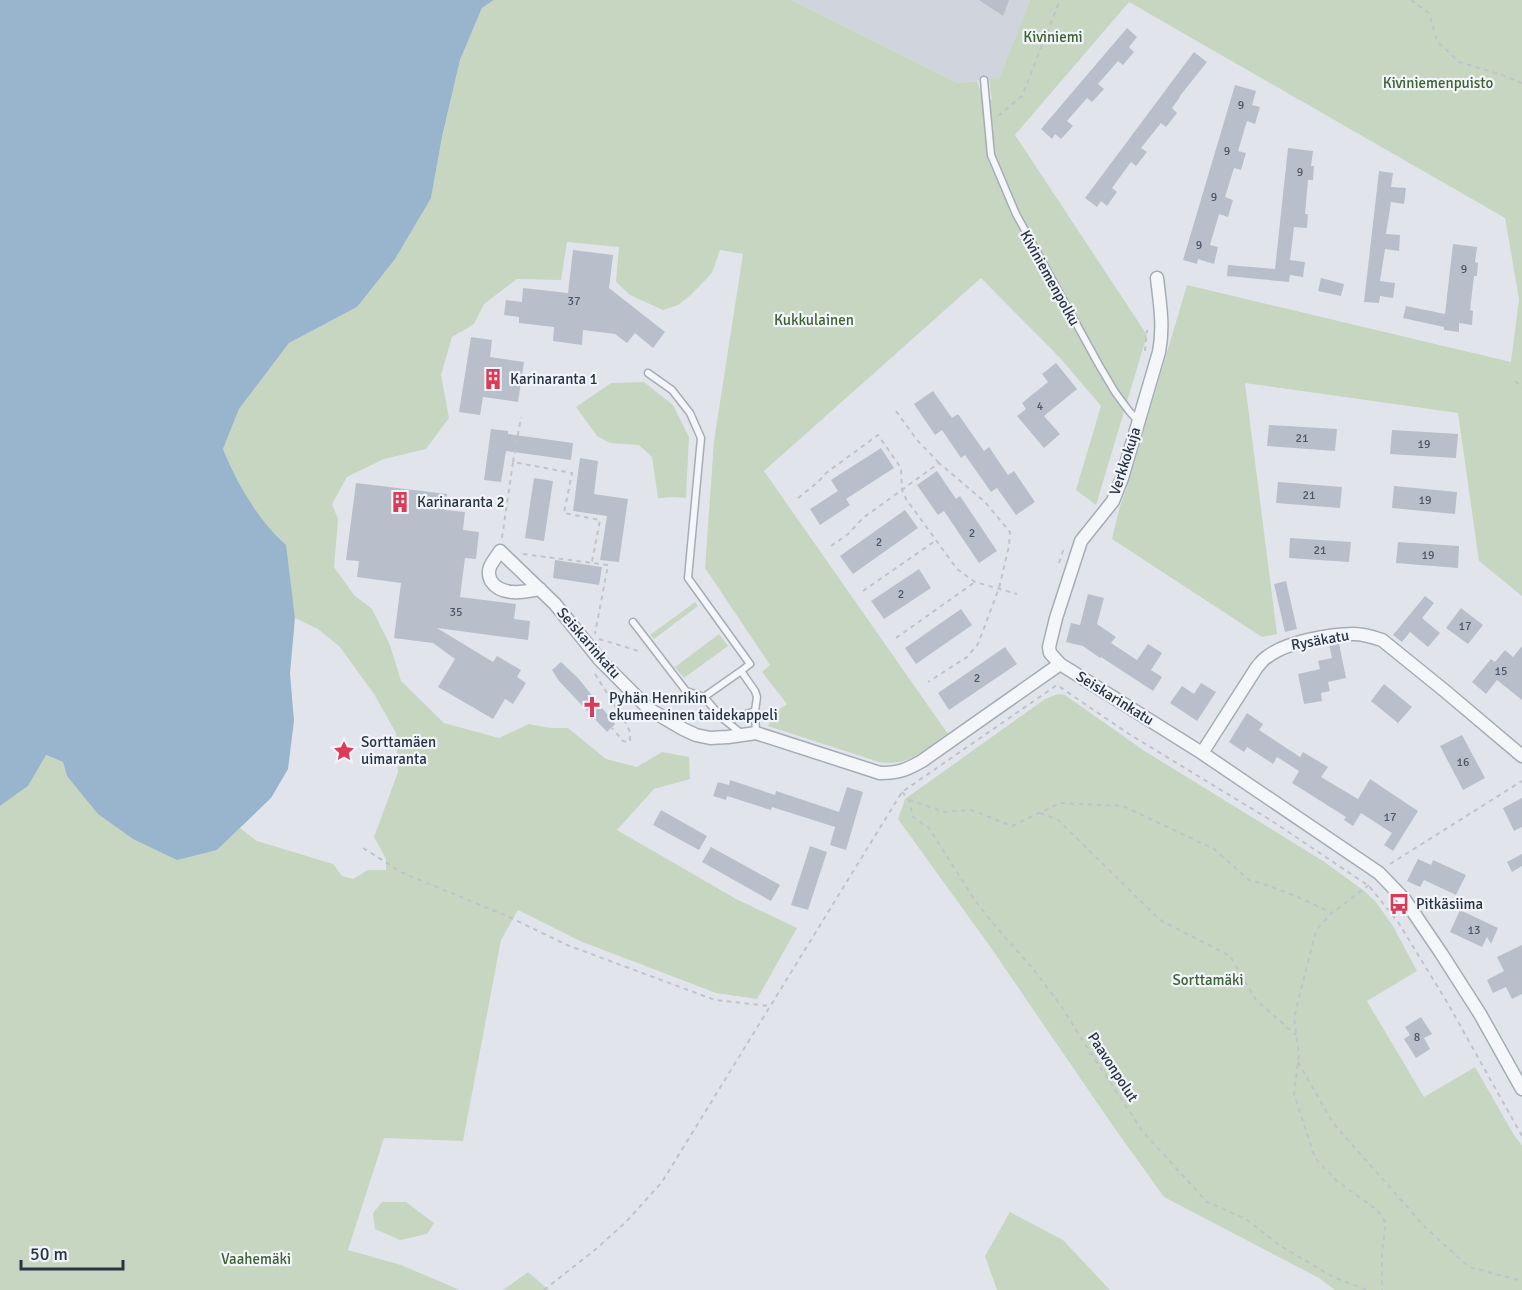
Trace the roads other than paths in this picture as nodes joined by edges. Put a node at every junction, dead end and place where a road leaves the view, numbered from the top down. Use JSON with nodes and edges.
{"nodes":[{"id":1,"x":984,"y":80,"type":"dead end"},
{"id":2,"x":1157,"y":278,"type":"dead end"},
{"id":3,"x":648,"y":373,"type":"dead end"},
{"id":4,"x":1138,"y":421,"type":"junction"},
{"id":5,"x":540,"y":590,"type":"junction"},
{"id":6,"x":633,"y":622,"type":"dead end"},
{"id":7,"x":1060,"y":664,"type":"junction"},
{"id":8,"x":741,"y":671,"type":"junction"},
{"id":9,"x":705,"y":697,"type":"junction"},
{"id":10,"x":755,"y":711,"type":"junction"},
{"id":11,"x":726,"y":721,"type":"junction"},
{"id":12,"x":756,"y":733,"type":"junction"},
{"id":13,"x":742,"y":734,"type":"junction"},
{"id":14,"x":1202,"y":753,"type":"junction"},
{"id":15,"x":1522,"y":756,"type":"edge"},
{"id":16,"x":1522,"y":1089,"type":"edge"}],
"edges":[{"from":1,"to":4,"type":"lane","name":"Kiviniemenpolku"},
{"from":2,"to":4,"type":"street","name":"Verkkokuja"},
{"from":3,"to":8,"type":"lane"},
{"from":4,"to":7,"type":"street","name":"Verkkokuja"},
{"from":5,"to":5,"type":"street","name":"Seiskarinkatu"},
{"from":5,"to":13,"type":"street","name":"Seiskarinkatu"},
{"from":6,"to":9,"type":"lane"},
{"from":7,"to":12,"type":"street","name":"Seiskarinkatu"},
{"from":7,"to":14,"type":"street","name":"Seiskarinkatu"},
{"from":8,"to":9,"type":"lane"},
{"from":8,"to":10,"type":"lane"},
{"from":9,"to":11,"type":"lane"},
{"from":10,"to":11,"type":"lane"},
{"from":10,"to":12,"type":"lane"},
{"from":11,"to":13,"type":"lane"},
{"from":12,"to":13,"type":"street","name":"Seiskarinkatu"},
{"from":14,"to":15,"type":"street","name":"Rysäkatu"},
{"from":14,"to":16,"type":"street","name":"Seiskarinkatu"}]}
